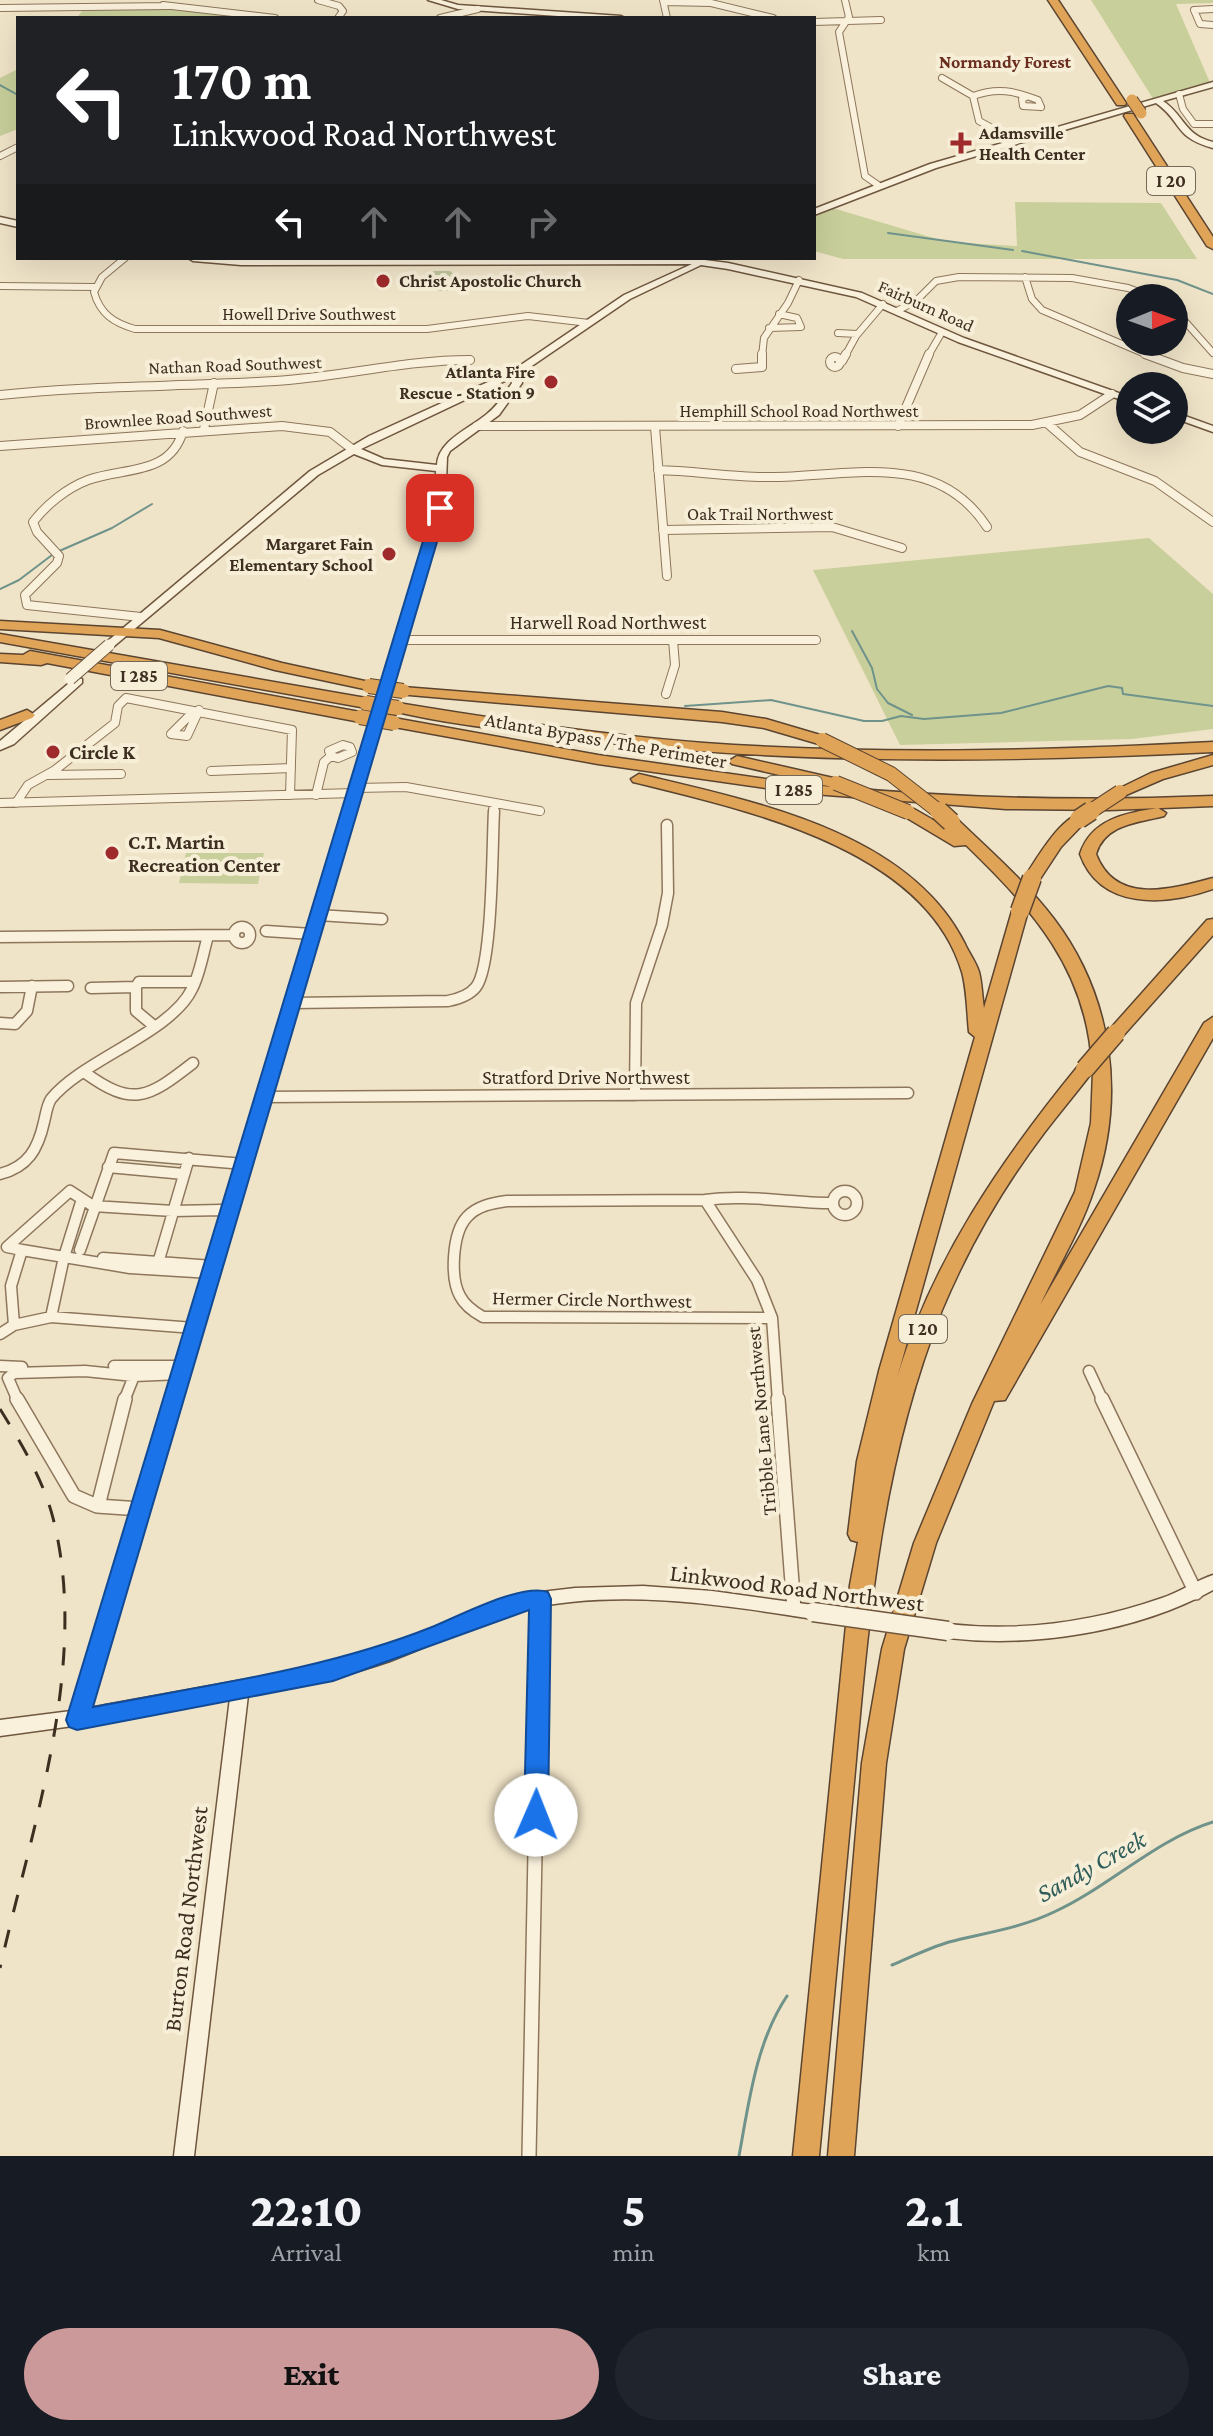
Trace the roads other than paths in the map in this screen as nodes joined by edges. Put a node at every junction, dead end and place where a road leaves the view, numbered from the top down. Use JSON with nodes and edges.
{"nodes":[{"id":1,"x":117,"y":0,"type":"edge"},
{"id":2,"x":318,"y":0,"type":"edge"},
{"id":3,"x":432,"y":0,"type":"edge"},
{"id":4,"x":845,"y":0,"type":"edge"},
{"id":5,"x":1053,"y":0,"type":"edge"},
{"id":6,"x":1066,"y":0,"type":"edge"},
{"id":7,"x":664,"y":1,"type":"edge"},
{"id":8,"x":169,"y":6,"type":"junction"},
{"id":9,"x":0,"y":8,"type":"edge"},
{"id":10,"x":478,"y":9,"type":"junction"},
{"id":11,"x":1213,"y":9,"type":"edge"},
{"id":12,"x":257,"y":16,"type":"edge"},
{"id":13,"x":339,"y":16,"type":"edge"},
{"id":14,"x":448,"y":16,"type":"edge"},
{"id":15,"x":589,"y":16,"type":"edge"},
{"id":16,"x":765,"y":16,"type":"edge"},
{"id":17,"x":881,"y":20,"type":"dead end"},
{"id":18,"x":847,"y":21,"type":"junction"},
{"id":19,"x":816,"y":22,"type":"edge"},
{"id":20,"x":1213,"y":25,"type":"edge"},
{"id":21,"x":942,"y":78,"type":"dead end"},
{"id":22,"x":1213,"y":84,"type":"edge"},
{"id":23,"x":1179,"y":94,"type":"junction"},
{"id":24,"x":973,"y":96,"type":"junction"},
{"id":25,"x":1026,"y":97,"type":"dead end"},
{"id":26,"x":1158,"y":101,"type":"junction"},
{"id":27,"x":1126,"y":102,"type":"junction"},
{"id":28,"x":1135,"y":115,"type":"junction"},
{"id":29,"x":1213,"y":124,"type":"edge"},
{"id":30,"x":1016,"y":141,"type":"junction"},
{"id":31,"x":1213,"y":145,"type":"edge"},
{"id":32,"x":866,"y":177,"type":"junction"},
{"id":33,"x":890,"y":181,"type":"junction"},
{"id":34,"x":878,"y":185,"type":"junction"},
{"id":35,"x":816,"y":211,"type":"edge"},
{"id":36,"x":1213,"y":223,"type":"edge"},
{"id":37,"x":1213,"y":246,"type":"edge"},
{"id":38,"x":123,"y":260,"type":"edge"},
{"id":39,"x":217,"y":260,"type":"edge"},
{"id":40,"x":330,"y":260,"type":"edge"},
{"id":41,"x":657,"y":260,"type":"edge"},
{"id":42,"x":686,"y":260,"type":"edge"},
{"id":43,"x":707,"y":260,"type":"edge"},
{"id":44,"x":727,"y":260,"type":"edge"},
{"id":45,"x":651,"y":261,"type":"junction"},
{"id":46,"x":736,"y":267,"type":"junction"},
{"id":47,"x":1025,"y":277,"type":"junction"},
{"id":48,"x":799,"y":280,"type":"junction"},
{"id":49,"x":652,"y":284,"type":"junction"},
{"id":50,"x":0,"y":286,"type":"edge"},
{"id":51,"x":1116,"y":286,"type":"edge"},
{"id":52,"x":95,"y":287,"type":"junction"},
{"id":53,"x":883,"y":304,"type":"junction"},
{"id":54,"x":897,"y":311,"type":"junction"},
{"id":55,"x":779,"y":314,"type":"junction"},
{"id":56,"x":589,"y":323,"type":"junction"},
{"id":57,"x":1188,"y":325,"type":"edge"},
{"id":58,"x":769,"y":328,"type":"junction"},
{"id":59,"x":942,"y":332,"type":"junction"},
{"id":60,"x":838,"y":333,"type":"dead end"},
{"id":61,"x":857,"y":334,"type":"junction"},
{"id":62,"x":1213,"y":353,"type":"edge"},
{"id":63,"x":470,"y":360,"type":"dead end"},
{"id":64,"x":842,"y":361,"type":"dead end"},
{"id":65,"x":736,"y":369,"type":"dead end"},
{"id":66,"x":515,"y":373,"type":"junction"},
{"id":67,"x":1213,"y":374,"type":"edge"},
{"id":68,"x":214,"y":383,"type":"junction"},
{"id":69,"x":1112,"y":394,"type":"junction"},
{"id":70,"x":0,"y":395,"type":"edge"},
{"id":71,"x":1116,"y":395,"type":"edge"},
{"id":72,"x":1188,"y":420,"type":"edge"},
{"id":73,"x":1048,"y":424,"type":"junction"},
{"id":74,"x":477,"y":426,"type":"junction"},
{"id":75,"x":898,"y":426,"type":"junction"},
{"id":76,"x":655,"y":427,"type":"junction"},
{"id":77,"x":204,"y":429,"type":"junction"},
{"id":78,"x":1213,"y":429,"type":"edge"},
{"id":79,"x":183,"y":431,"type":"junction"},
{"id":80,"x":0,"y":446,"type":"edge"},
{"id":81,"x":352,"y":449,"type":"junction"},
{"id":82,"x":442,"y":469,"type":"junction"},
{"id":83,"x":658,"y":470,"type":"junction"},
{"id":84,"x":1213,"y":522,"type":"edge"},
{"id":85,"x":987,"y":527,"type":"dead end"},
{"id":86,"x":663,"y":530,"type":"junction"},
{"id":87,"x":902,"y":548,"type":"dead end"},
{"id":88,"x":667,"y":576,"type":"dead end"},
{"id":89,"x":147,"y":616,"type":"junction"},
{"id":90,"x":0,"y":625,"type":"edge"},
{"id":91,"x":160,"y":634,"type":"junction"},
{"id":92,"x":0,"y":638,"type":"edge"},
{"id":93,"x":120,"y":639,"type":"junction"},
{"id":94,"x":401,"y":640,"type":"junction"},
{"id":95,"x":673,"y":640,"type":"junction"},
{"id":96,"x":816,"y":640,"type":"dead end"},
{"id":97,"x":0,"y":650,"type":"edge"},
{"id":98,"x":0,"y":658,"type":"edge"},
{"id":99,"x":62,"y":662,"type":"junction"},
{"id":100,"x":74,"y":680,"type":"junction"},
{"id":101,"x":666,"y":694,"type":"dead end"},
{"id":102,"x":398,"y":706,"type":"junction"},
{"id":103,"x":363,"y":709,"type":"junction"},
{"id":104,"x":27,"y":715,"type":"junction"},
{"id":105,"x":0,"y":725,"type":"edge"},
{"id":106,"x":1213,"y":738,"type":"edge"},
{"id":107,"x":501,"y":743,"type":"junction"},
{"id":108,"x":0,"y":744,"type":"edge"},
{"id":109,"x":1213,"y":747,"type":"edge"},
{"id":110,"x":331,"y":756,"type":"dead end"},
{"id":111,"x":942,"y":756,"type":"junction"},
{"id":112,"x":1213,"y":760,"type":"edge"},
{"id":113,"x":291,"y":768,"type":"junction"},
{"id":114,"x":211,"y":771,"type":"dead end"},
{"id":115,"x":46,"y":774,"type":"junction"},
{"id":116,"x":121,"y":774,"type":"dead end"},
{"id":117,"x":355,"y":791,"type":"junction"},
{"id":118,"x":1213,"y":793,"type":"edge"},
{"id":119,"x":290,"y":795,"type":"junction"},
{"id":120,"x":316,"y":795,"type":"junction"},
{"id":121,"x":1213,"y":801,"type":"edge"},
{"id":122,"x":0,"y":803,"type":"edge"},
{"id":123,"x":16,"y":803,"type":"junction"},
{"id":124,"x":494,"y":803,"type":"junction"},
{"id":125,"x":1090,"y":805,"type":"junction"},
{"id":126,"x":1213,"y":807,"type":"edge"},
{"id":127,"x":540,"y":811,"type":"dead end"},
{"id":128,"x":667,"y":825,"type":"dead end"},
{"id":129,"x":1005,"y":874,"type":"junction"},
{"id":130,"x":1213,"y":883,"type":"edge"},
{"id":131,"x":318,"y":915,"type":"junction"},
{"id":132,"x":382,"y":919,"type":"dead end"},
{"id":133,"x":1213,"y":924,"type":"edge"},
{"id":134,"x":266,"y":931,"type":"dead end"},
{"id":135,"x":312,"y":934,"type":"junction"},
{"id":136,"x":232,"y":935,"type":"dead end"},
{"id":137,"x":208,"y":936,"type":"junction"},
{"id":138,"x":0,"y":937,"type":"edge"},
{"id":139,"x":195,"y":982,"type":"junction"},
{"id":140,"x":32,"y":986,"type":"junction"},
{"id":141,"x":68,"y":986,"type":"dead end"},
{"id":142,"x":0,"y":987,"type":"edge"},
{"id":143,"x":136,"y":987,"type":"junction"},
{"id":144,"x":91,"y":988,"type":"dead end"},
{"id":145,"x":292,"y":1003,"type":"junction"},
{"id":146,"x":0,"y":1023,"type":"edge"},
{"id":147,"x":1212,"y":1023,"type":"edge"},
{"id":148,"x":154,"y":1026,"type":"junction"},
{"id":149,"x":193,"y":1063,"type":"dead end"},
{"id":150,"x":84,"y":1072,"type":"junction"},
{"id":151,"x":971,"y":1080,"type":"junction"},
{"id":152,"x":908,"y":1093,"type":"dead end"},
{"id":153,"x":635,"y":1095,"type":"junction"},
{"id":154,"x":264,"y":1097,"type":"junction"},
{"id":155,"x":189,"y":1158,"type":"junction"},
{"id":156,"x":244,"y":1164,"type":"junction"},
{"id":157,"x":108,"y":1167,"type":"junction"},
{"id":158,"x":0,"y":1174,"type":"edge"},
{"id":159,"x":184,"y":1174,"type":"junction"},
{"id":160,"x":82,"y":1199,"type":"junction"},
{"id":161,"x":705,"y":1200,"type":"junction"},
{"id":162,"x":831,"y":1203,"type":"dead end"},
{"id":163,"x":93,"y":1206,"type":"junction"},
{"id":164,"x":173,"y":1211,"type":"junction"},
{"id":165,"x":229,"y":1214,"type":"junction"},
{"id":166,"x":22,"y":1250,"type":"junction"},
{"id":167,"x":80,"y":1250,"type":"dead end"},
{"id":168,"x":64,"y":1257,"type":"junction"},
{"id":169,"x":101,"y":1258,"type":"dead end"},
{"id":170,"x":158,"y":1263,"type":"junction"},
{"id":171,"x":212,"y":1270,"type":"junction"},
{"id":172,"x":51,"y":1317,"type":"junction"},
{"id":173,"x":772,"y":1318,"type":"junction"},
{"id":174,"x":14,"y":1325,"type":"junction"},
{"id":175,"x":194,"y":1328,"type":"junction"},
{"id":176,"x":0,"y":1334,"type":"edge"},
{"id":177,"x":0,"y":1366,"type":"edge"},
{"id":178,"x":182,"y":1370,"type":"junction"},
{"id":179,"x":1089,"y":1371,"type":"dead end"},
{"id":180,"x":134,"y":1376,"type":"junction"},
{"id":181,"x":949,"y":1485,"type":"junction"},
{"id":182,"x":98,"y":1506,"type":"junction"},
{"id":183,"x":141,"y":1509,"type":"junction"},
{"id":184,"x":1213,"y":1582,"type":"edge"},
{"id":185,"x":1196,"y":1593,"type":"junction"},
{"id":186,"x":540,"y":1599,"type":"junction"},
{"id":187,"x":794,"y":1609,"type":"junction"},
{"id":188,"x":856,"y":1628,"type":"junction"},
{"id":189,"x":240,"y":1689,"type":"junction"},
{"id":190,"x":77,"y":1720,"type":"junction"},
{"id":191,"x":0,"y":1728,"type":"edge"},
{"id":192,"x":184,"y":2156,"type":"edge"},
{"id":193,"x":529,"y":2156,"type":"edge"},
{"id":194,"x":806,"y":2156,"type":"edge"},
{"id":195,"x":841,"y":2156,"type":"edge"}],
"edges":[{"from":1,"to":8,"type":"street"},
{"from":2,"to":13,"type":"street"},
{"from":3,"to":10,"type":"street"},
{"from":4,"to":18,"type":"street"},
{"from":5,"to":27,"type":"highway","number":"I 20"},
{"from":6,"to":27,"type":"highway","number":"I 20"},
{"from":7,"to":16,"type":"street"},
{"from":8,"to":9,"type":"street"},
{"from":8,"to":12,"type":"street"},
{"from":10,"to":14,"type":"street"},
{"from":10,"to":15,"type":"street"},
{"from":11,"to":20,"type":"street"},
{"from":17,"to":18,"type":"street"},
{"from":18,"to":19,"type":"street"},
{"from":18,"to":32,"type":"street"},
{"from":21,"to":24,"type":"street"},
{"from":22,"to":23,"type":"street"},
{"from":23,"to":26,"type":"street"},
{"from":23,"to":29,"type":"street"},
{"from":24,"to":25,"type":"street"},
{"from":24,"to":30,"type":"street"},
{"from":26,"to":30,"type":"street"},
{"from":26,"to":31,"type":"street"},
{"from":27,"to":28,"type":"highway","number":"I 20"},
{"from":28,"to":36,"type":"highway","number":"I 20"},
{"from":28,"to":37,"type":"highway","number":"I 20"},
{"from":30,"to":33,"type":"street"},
{"from":32,"to":33,"type":"street"},
{"from":32,"to":34,"type":"street"},
{"from":33,"to":34,"type":"street"},
{"from":34,"to":35,"type":"street"},
{"from":38,"to":52,"type":"street"},
{"from":39,"to":40,"type":"street"},
{"from":40,"to":45,"type":"street"},
{"from":41,"to":45,"type":"street"},
{"from":42,"to":43,"type":"street","name":"Fairburn Road"},
{"from":42,"to":45,"type":"street","name":"Fairburn Road"},
{"from":43,"to":46,"type":"street","name":"Fairburn Road"},
{"from":43,"to":49,"type":"street"},
{"from":44,"to":46,"type":"street"},
{"from":45,"to":49,"type":"street"},
{"from":46,"to":48,"type":"street","name":"Fairburn Road"},
{"from":47,"to":51,"type":"street"},
{"from":47,"to":54,"type":"street"},
{"from":47,"to":67,"type":"street"},
{"from":48,"to":53,"type":"street","name":"Fairburn Road"},
{"from":48,"to":55,"type":"street"},
{"from":49,"to":56,"type":"street"},
{"from":50,"to":52,"type":"street"},
{"from":52,"to":56,"type":"street","name":"Howell Drive Southwest"},
{"from":53,"to":54,"type":"street","name":"Fairburn Road"},
{"from":53,"to":61,"type":"street"},
{"from":54,"to":59,"type":"street","name":"Fairburn Road"},
{"from":55,"to":58,"type":"street"},
{"from":55,"to":58,"type":"street"},
{"from":56,"to":66,"type":"street"},
{"from":57,"to":62,"type":"street"},
{"from":58,"to":65,"type":"street"},
{"from":59,"to":69,"type":"street","name":"Fairburn Road"},
{"from":59,"to":75,"type":"street"},
{"from":60,"to":61,"type":"street"},
{"from":61,"to":64,"type":"street"},
{"from":63,"to":68,"type":"street","name":"Nathan Road Southwest"},
{"from":66,"to":74,"type":"street"},
{"from":66,"to":81,"type":"street"},
{"from":68,"to":70,"type":"street","name":"Nathan Road Southwest"},
{"from":68,"to":77,"type":"street"},
{"from":69,"to":71,"type":"street","name":"Fairburn Road"},
{"from":69,"to":73,"type":"street","name":"Hemphill School Road Northwest"},
{"from":72,"to":78,"type":"street"},
{"from":73,"to":75,"type":"street","name":"Hemphill School Road Northwest"},
{"from":73,"to":84,"type":"street"},
{"from":74,"to":76,"type":"street","name":"Hemphill School Road Northwest"},
{"from":74,"to":82,"type":"street"},
{"from":75,"to":76,"type":"street","name":"Hemphill School Road Northwest"},
{"from":76,"to":83,"type":"street"},
{"from":77,"to":79,"type":"street","name":"Brownlee Road Southwest"},
{"from":77,"to":81,"type":"street","name":"Brownlee Road Southwest"},
{"from":79,"to":80,"type":"street","name":"Brownlee Road Southwest"},
{"from":79,"to":89,"type":"street"},
{"from":81,"to":82,"type":"street"},
{"from":81,"to":89,"type":"street"},
{"from":82,"to":94,"type":"street"},
{"from":83,"to":85,"type":"street"},
{"from":83,"to":86,"type":"street"},
{"from":86,"to":87,"type":"street","name":"Oak Trail Northwest"},
{"from":86,"to":88,"type":"street"},
{"from":89,"to":91,"type":"highway"},
{"from":89,"to":93,"type":"street"},
{"from":90,"to":93,"type":"highway"},
{"from":91,"to":93,"type":"highway"},
{"from":91,"to":102,"type":"highway","bridge":true},
{"from":92,"to":103,"type":"highway","number":"I 285"},
{"from":93,"to":100,"type":"street"},
{"from":94,"to":95,"type":"street","name":"Harwell Road Northwest"},
{"from":94,"to":117,"type":"street"},
{"from":95,"to":96,"type":"street","name":"Harwell Road Northwest"},
{"from":95,"to":101,"type":"street"},
{"from":97,"to":99,"type":"highway","name":"Atlanta Bypass / The Perimeter","number":"I 285"},
{"from":98,"to":99,"type":"highway"},
{"from":99,"to":103,"type":"highway","name":"Atlanta Bypass / The Perimeter","number":"I 285"},
{"from":100,"to":104,"type":"street"},
{"from":100,"to":108,"type":"street"},
{"from":102,"to":103,"type":"highway","name":"Atlanta Bypass / The Perimeter","number":"I 285","bridge":true},
{"from":102,"to":107,"type":"highway","name":"Atlanta Bypass / The Perimeter","number":"I 285"},
{"from":102,"to":111,"type":"highway","name":"Atlanta Bypass / The Perimeter","number":"I 285"},
{"from":102,"to":129,"type":"highway","bridge":true},
{"from":102,"to":129,"type":"highway","bridge":true},
{"from":104,"to":105,"type":"highway"},
{"from":104,"to":108,"type":"street"},
{"from":106,"to":111,"type":"highway"},
{"from":107,"to":125,"type":"highway","name":"Atlanta Bypass / The Perimeter","number":"I 285"},
{"from":107,"to":151,"type":"highway"},
{"from":109,"to":111,"type":"highway","name":"Atlanta Bypass / The Perimeter","number":"I 285"},
{"from":110,"to":120,"type":"street"},
{"from":112,"to":151,"type":"highway","bridge":true},
{"from":113,"to":114,"type":"street"},
{"from":113,"to":115,"type":"street"},
{"from":113,"to":119,"type":"street"},
{"from":115,"to":116,"type":"street"},
{"from":115,"to":123,"type":"street"},
{"from":117,"to":120,"type":"street"},
{"from":117,"to":124,"type":"street"},
{"from":117,"to":131,"type":"street"},
{"from":118,"to":125,"type":"highway"},
{"from":119,"to":120,"type":"street"},
{"from":119,"to":123,"type":"street"},
{"from":121,"to":125,"type":"highway","name":"Atlanta Bypass / The Perimeter","number":"I 285"},
{"from":122,"to":123,"type":"street"},
{"from":124,"to":127,"type":"street"},
{"from":124,"to":145,"type":"street"},
{"from":126,"to":130,"type":"highway"},
{"from":128,"to":153,"type":"street"},
{"from":129,"to":181,"type":"highway"},
{"from":131,"to":132,"type":"street"},
{"from":131,"to":135,"type":"street"},
{"from":133,"to":188,"type":"highway","number":"I 20","bridge":true},
{"from":134,"to":135,"type":"street"},
{"from":135,"to":145,"type":"street"},
{"from":136,"to":137,"type":"street"},
{"from":137,"to":138,"type":"street"},
{"from":137,"to":139,"type":"street"},
{"from":139,"to":143,"type":"street"},
{"from":139,"to":148,"type":"street"},
{"from":140,"to":141,"type":"street"},
{"from":140,"to":142,"type":"street"},
{"from":140,"to":146,"type":"street"},
{"from":143,"to":144,"type":"street"},
{"from":143,"to":148,"type":"street"},
{"from":145,"to":154,"type":"street"},
{"from":147,"to":181,"type":"highway"},
{"from":148,"to":150,"type":"street"},
{"from":149,"to":150,"type":"street"},
{"from":150,"to":158,"type":"street"},
{"from":151,"to":188,"type":"highway"},
{"from":152,"to":153,"type":"street","name":"Stratford Drive Northwest"},
{"from":153,"to":154,"type":"street","name":"Stratford Drive Northwest"},
{"from":154,"to":156,"type":"street"},
{"from":155,"to":156,"type":"street"},
{"from":155,"to":157,"type":"street"},
{"from":155,"to":159,"type":"street"},
{"from":156,"to":165,"type":"street"},
{"from":157,"to":159,"type":"street"},
{"from":157,"to":163,"type":"street"},
{"from":159,"to":164,"type":"street"},
{"from":160,"to":163,"type":"street"},
{"from":160,"to":166,"type":"street"},
{"from":160,"to":168,"type":"street"},
{"from":161,"to":162,"type":"street","name":"Hermer Circle Northwest"},
{"from":161,"to":173,"type":"street","name":"Tribble Lane Northwest"},
{"from":161,"to":173,"type":"street","name":"Hermer Circle Northwest"},
{"from":163,"to":164,"type":"street"},
{"from":163,"to":167,"type":"street"},
{"from":164,"to":165,"type":"street"},
{"from":164,"to":170,"type":"street"},
{"from":165,"to":171,"type":"street"},
{"from":166,"to":168,"type":"street"},
{"from":166,"to":174,"type":"street"},
{"from":168,"to":171,"type":"street"},
{"from":168,"to":172,"type":"street"},
{"from":169,"to":170,"type":"street"},
{"from":170,"to":171,"type":"street"},
{"from":171,"to":175,"type":"street"},
{"from":172,"to":174,"type":"street"},
{"from":172,"to":175,"type":"street"},
{"from":173,"to":187,"type":"street","name":"Tribble Lane Northwest"},
{"from":174,"to":176,"type":"street"},
{"from":175,"to":178,"type":"street"},
{"from":177,"to":178,"type":"street"},
{"from":178,"to":180,"type":"street"},
{"from":178,"to":183,"type":"street"},
{"from":179,"to":185,"type":"street"},
{"from":180,"to":182,"type":"street"},
{"from":180,"to":182,"type":"street"},
{"from":181,"to":195,"type":"highway"},
{"from":182,"to":183,"type":"street"},
{"from":183,"to":190,"type":"street"},
{"from":184,"to":185,"type":"street","name":"Linkwood Road Northwest"},
{"from":185,"to":187,"type":"street","name":"Linkwood Road Northwest","bridge":true},
{"from":186,"to":187,"type":"street","name":"Linkwood Road Northwest"},
{"from":186,"to":189,"type":"street","name":"Linkwood Road Northwest"},
{"from":186,"to":193,"type":"street"},
{"from":188,"to":194,"type":"highway","number":"I 20"},
{"from":189,"to":190,"type":"street","name":"Linkwood Road Northwest"},
{"from":189,"to":192,"type":"street","name":"Burton Road Northwest"},
{"from":190,"to":191,"type":"street","name":"Linkwood Road Northwest"}]}
